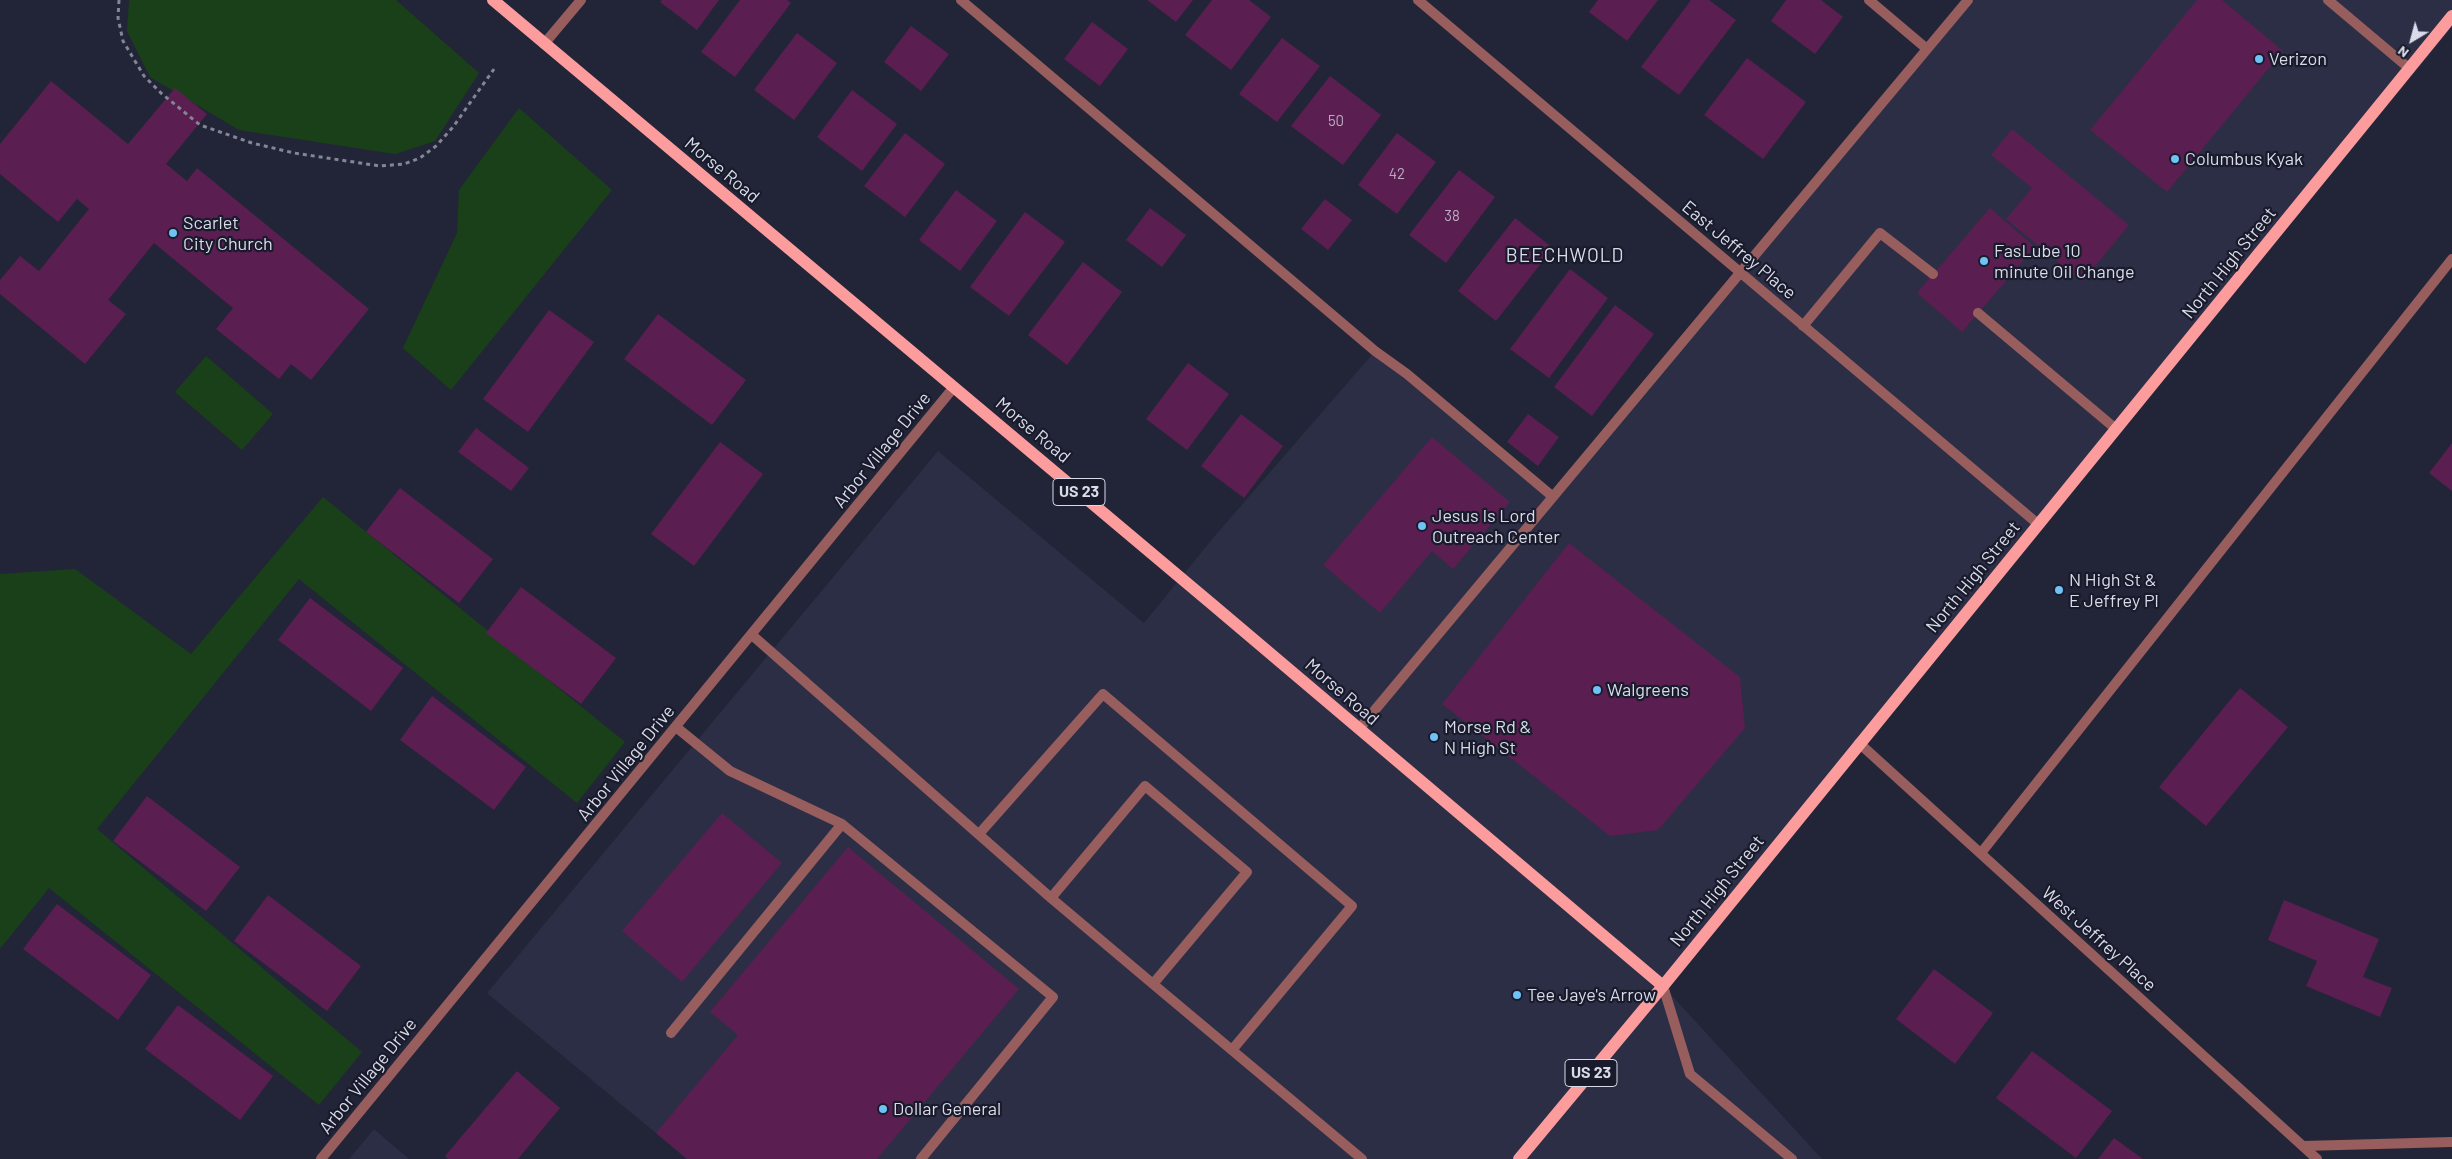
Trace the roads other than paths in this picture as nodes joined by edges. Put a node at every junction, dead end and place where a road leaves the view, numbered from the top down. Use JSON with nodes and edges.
{"nodes":[{"id":1,"x":492,"y":0,"type":"edge"},
{"id":2,"x":580,"y":0,"type":"edge"},
{"id":3,"x":961,"y":0,"type":"edge"},
{"id":4,"x":1418,"y":0,"type":"edge"},
{"id":5,"x":1869,"y":0,"type":"edge"},
{"id":6,"x":1968,"y":0,"type":"edge"},
{"id":7,"x":2328,"y":0,"type":"edge"},
{"id":8,"x":2452,"y":16,"type":"edge"},
{"id":9,"x":544,"y":44,"type":"junction"},
{"id":10,"x":1927,"y":49,"type":"junction"},
{"id":11,"x":2410,"y":69,"type":"junction"},
{"id":12,"x":2452,"y":259,"type":"edge"},
{"id":13,"x":1740,"y":272,"type":"junction"},
{"id":14,"x":1933,"y":274,"type":"dead end"},
{"id":15,"x":1978,"y":313,"type":"dead end"},
{"id":16,"x":1803,"y":326,"type":"junction"},
{"id":17,"x":954,"y":387,"type":"junction"},
{"id":18,"x":2116,"y":429,"type":"junction"},
{"id":19,"x":1552,"y":496,"type":"junction"},
{"id":20,"x":2038,"y":524,"type":"junction"},
{"id":21,"x":752,"y":635,"type":"junction"},
{"id":22,"x":676,"y":727,"type":"junction"},
{"id":23,"x":1359,"y":729,"type":"junction"},
{"id":24,"x":1860,"y":743,"type":"junction"},
{"id":25,"x":842,"y":824,"type":"junction"},
{"id":26,"x":979,"y":834,"type":"junction"},
{"id":27,"x":1981,"y":853,"type":"junction"},
{"id":28,"x":1051,"y":898,"type":"junction"},
{"id":29,"x":1153,"y":984,"type":"junction"},
{"id":30,"x":1663,"y":986,"type":"junction"},
{"id":31,"x":671,"y":1033,"type":"dead end"},
{"id":32,"x":1232,"y":1050,"type":"junction"},
{"id":33,"x":2452,"y":1142,"type":"edge"},
{"id":34,"x":2303,"y":1146,"type":"junction"},
{"id":35,"x":321,"y":1159,"type":"edge"},
{"id":36,"x":920,"y":1159,"type":"edge"},
{"id":37,"x":1362,"y":1159,"type":"edge"},
{"id":38,"x":1519,"y":1159,"type":"edge"},
{"id":39,"x":1792,"y":1159,"type":"edge"},
{"id":40,"x":2317,"y":1159,"type":"edge"}],
"edges":[{"from":1,"to":9,"type":"main road","name":"Morse Road","number":"US 23"},
{"from":2,"to":9,"type":"street"},
{"from":3,"to":19,"type":"street"},
{"from":4,"to":13,"type":"street","name":"East Jeffrey Place"},
{"from":5,"to":10,"type":"street"},
{"from":6,"to":10,"type":"street"},
{"from":7,"to":11,"type":"street"},
{"from":8,"to":11,"type":"main road","name":"North High Street"},
{"from":9,"to":17,"type":"main road","name":"Morse Road","number":"US 23"},
{"from":10,"to":13,"type":"street"},
{"from":11,"to":18,"type":"main road","name":"North High Street"},
{"from":12,"to":27,"type":"street"},
{"from":13,"to":16,"type":"street","name":"East Jeffrey Place"},
{"from":13,"to":19,"type":"street"},
{"from":14,"to":16,"type":"street"},
{"from":15,"to":18,"type":"street"},
{"from":16,"to":20,"type":"street","name":"East Jeffrey Place"},
{"from":17,"to":21,"type":"street","name":"Arbor Village Drive"},
{"from":17,"to":23,"type":"main road","name":"Morse Road","number":"US 23"},
{"from":18,"to":20,"type":"main road","name":"North High Street"},
{"from":19,"to":23,"type":"street"},
{"from":20,"to":24,"type":"main road","name":"North High Street"},
{"from":21,"to":22,"type":"street","name":"Arbor Village Drive"},
{"from":21,"to":26,"type":"street"},
{"from":22,"to":25,"type":"street"},
{"from":22,"to":35,"type":"street","name":"Arbor Village Drive"},
{"from":23,"to":30,"type":"main road","name":"Morse Road","number":"US 23"},
{"from":24,"to":27,"type":"street","name":"West Jeffrey Place"},
{"from":24,"to":30,"type":"main road","name":"North High Street"},
{"from":25,"to":31,"type":"street"},
{"from":25,"to":36,"type":"street"},
{"from":26,"to":28,"type":"street"},
{"from":26,"to":32,"type":"street"},
{"from":27,"to":34,"type":"street","name":"West Jeffrey Place"},
{"from":28,"to":29,"type":"street"},
{"from":28,"to":29,"type":"street"},
{"from":29,"to":32,"type":"street"},
{"from":30,"to":38,"type":"main road","name":"North High Street","number":"US 23"},
{"from":30,"to":39,"type":"street"},
{"from":32,"to":37,"type":"street"},
{"from":33,"to":34,"type":"street"},
{"from":34,"to":40,"type":"street","name":"West Jeffrey Place"}]}
